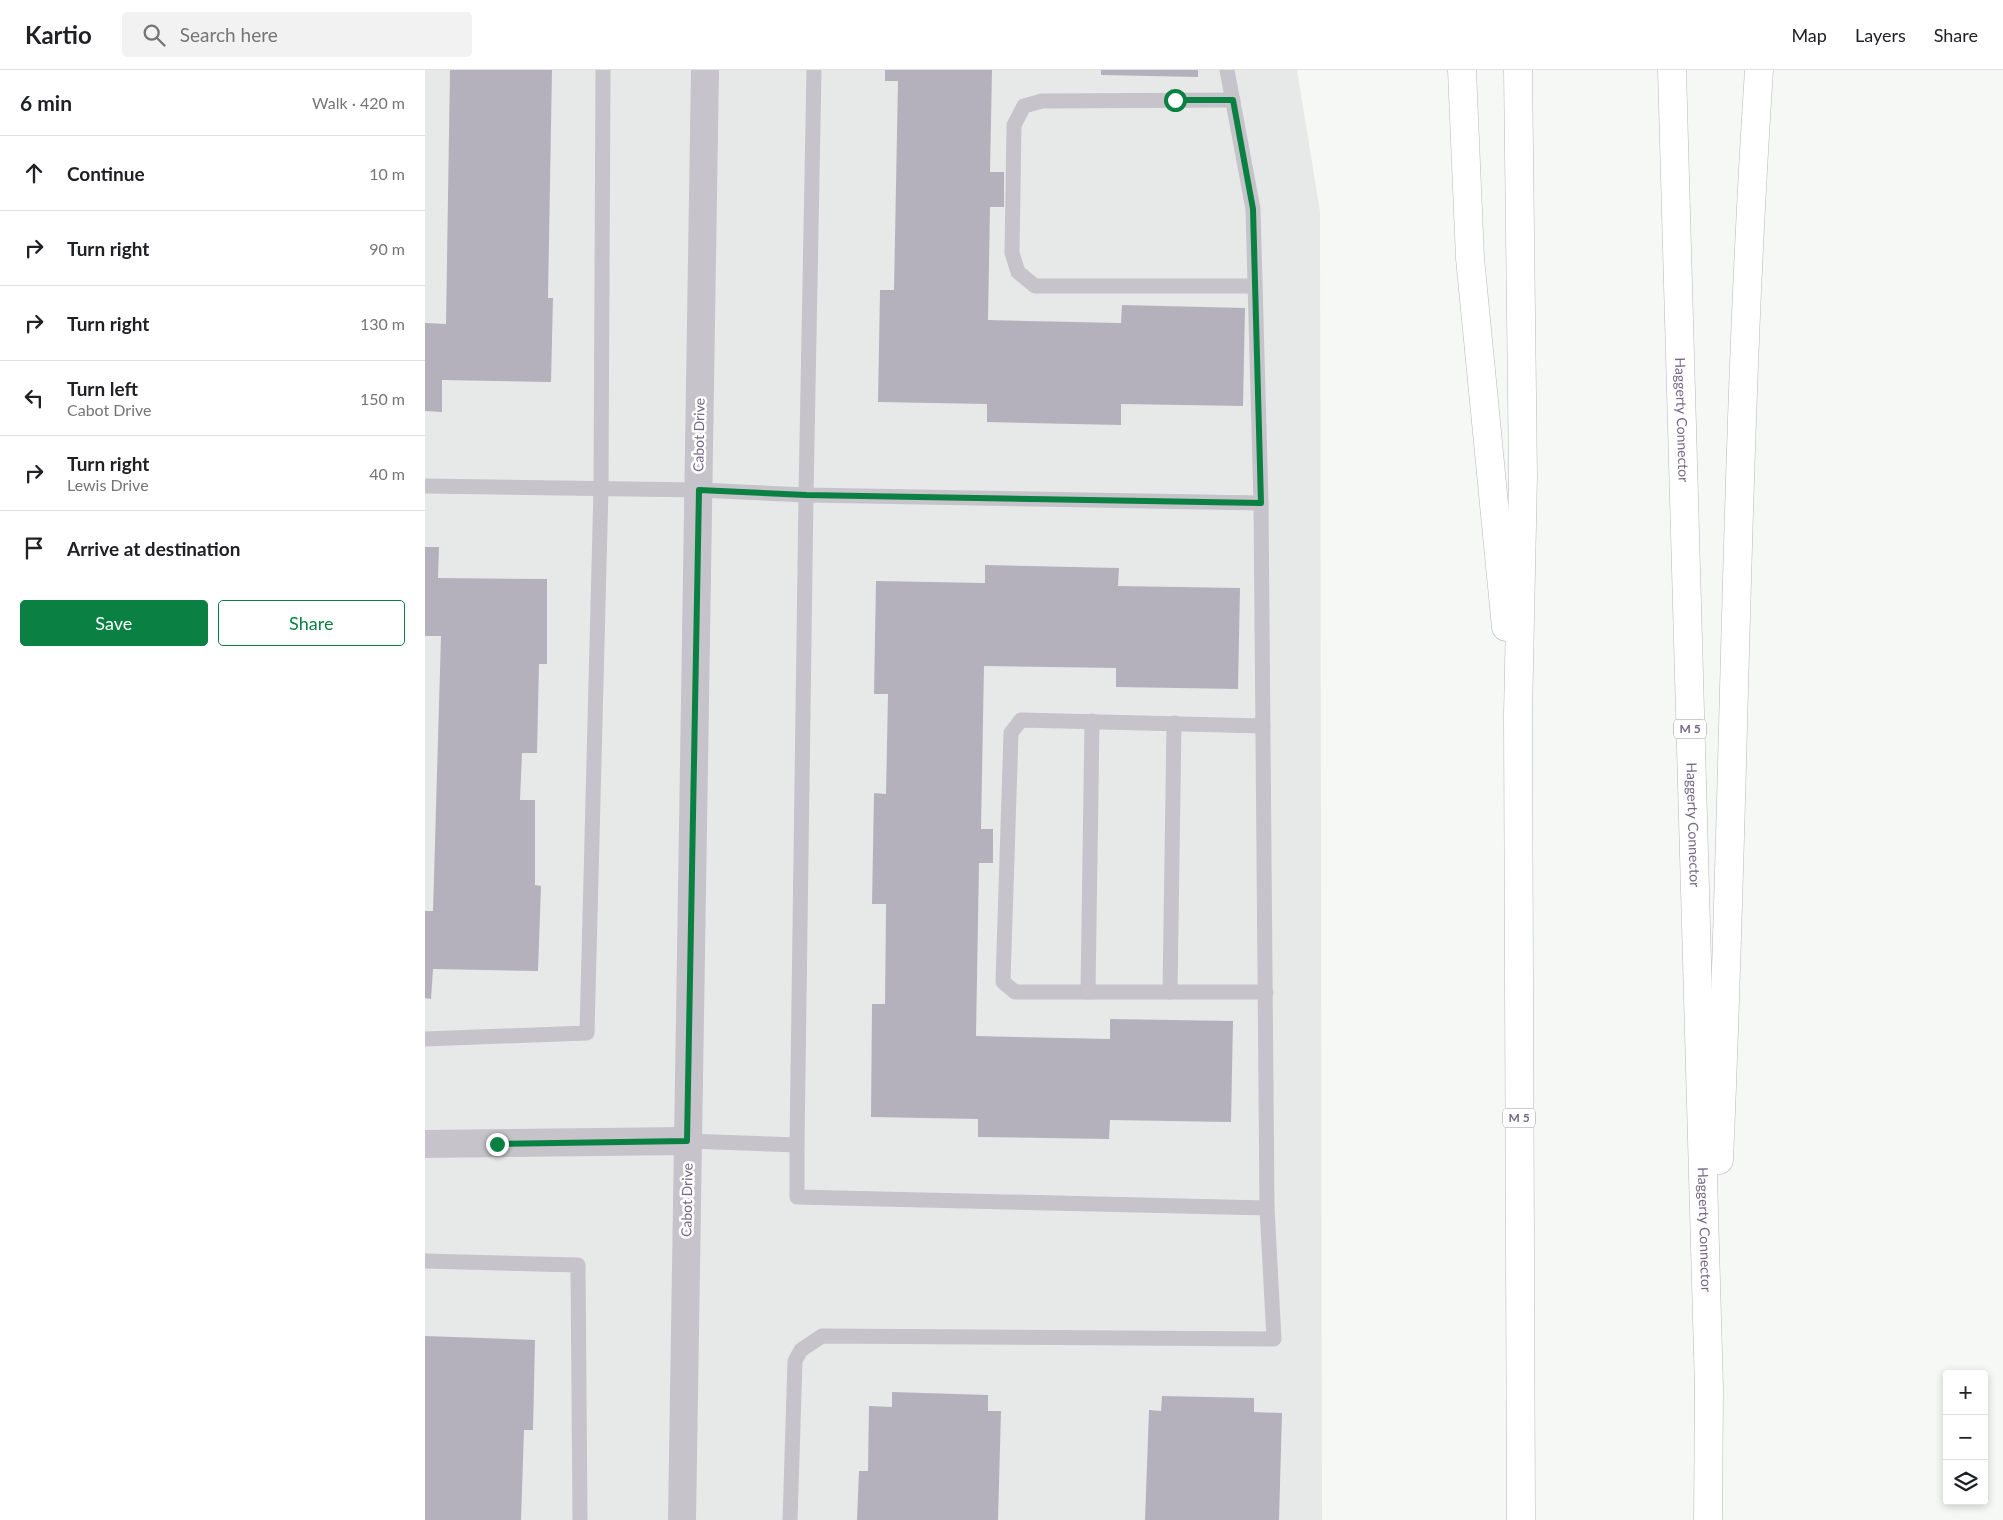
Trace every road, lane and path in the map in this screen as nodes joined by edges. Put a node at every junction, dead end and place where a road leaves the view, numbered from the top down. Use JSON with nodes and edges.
{"nodes":[{"id":1,"x":603,"y":70,"type":"edge"},
{"id":2,"x":705,"y":70,"type":"edge"},
{"id":3,"x":814,"y":70,"type":"edge"},
{"id":4,"x":1227,"y":70,"type":"edge"},
{"id":5,"x":1462,"y":70,"type":"edge"},
{"id":6,"x":1518,"y":70,"type":"edge"},
{"id":7,"x":1671,"y":70,"type":"edge"},
{"id":8,"x":1759,"y":70,"type":"edge"},
{"id":9,"x":1233,"y":100,"type":"junction"},
{"id":10,"x":1255,"y":286,"type":"junction"},
{"id":11,"x":425,"y":486,"type":"edge"},
{"id":12,"x":601,"y":488,"type":"junction"},
{"id":13,"x":699,"y":490,"type":"junction"},
{"id":14,"x":806,"y":495,"type":"junction"},
{"id":15,"x":1261,"y":503,"type":"junction"},
{"id":16,"x":1518,"y":715,"type":"junction"},
{"id":17,"x":1092,"y":722,"type":"junction"},
{"id":18,"x":1174,"y":723,"type":"junction"},
{"id":19,"x":1263,"y":726,"type":"junction"},
{"id":20,"x":1088,"y":992,"type":"junction"},
{"id":21,"x":1170,"y":992,"type":"junction"},
{"id":22,"x":1265,"y":992,"type":"junction"},
{"id":23,"x":425,"y":1039,"type":"edge"},
{"id":24,"x":687,"y":1141,"type":"junction"},
{"id":25,"x":425,"y":1144,"type":"edge"},
{"id":26,"x":797,"y":1145,"type":"junction"},
{"id":27,"x":1267,"y":1208,"type":"junction"},
{"id":28,"x":425,"y":1261,"type":"edge"},
{"id":29,"x":1709,"y":1389,"type":"junction"},
{"id":30,"x":580,"y":1520,"type":"edge"},
{"id":31,"x":683,"y":1520,"type":"edge"},
{"id":32,"x":790,"y":1520,"type":"edge"},
{"id":33,"x":1521,"y":1520,"type":"edge"},
{"id":34,"x":1708,"y":1520,"type":"edge"}],
"edges":[{"from":1,"to":12,"type":"lane"},
{"from":2,"to":13,"type":"street","name":"Cabot Drive"},
{"from":3,"to":14,"type":"lane"},
{"from":4,"to":9,"type":"lane"},
{"from":5,"to":16,"type":"highway"},
{"from":6,"to":16,"type":"highway","number":"M 5"},
{"from":7,"to":29,"type":"highway","name":"Haggerty Connector","number":"M 5"},
{"from":8,"to":29,"type":"highway"},
{"from":9,"to":10,"type":"lane"},
{"from":9,"to":10,"type":"lane"},
{"from":10,"to":15,"type":"lane"},
{"from":11,"to":12,"type":"lane"},
{"from":12,"to":13,"type":"lane"},
{"from":12,"to":23,"type":"lane"},
{"from":13,"to":14,"type":"lane"},
{"from":13,"to":24,"type":"street","name":"Cabot Drive"},
{"from":14,"to":15,"type":"lane"},
{"from":14,"to":26,"type":"lane"},
{"from":15,"to":19,"type":"lane"},
{"from":16,"to":33,"type":"highway","number":"M 5"},
{"from":17,"to":18,"type":"lane"},
{"from":17,"to":20,"type":"lane"},
{"from":17,"to":20,"type":"lane"},
{"from":18,"to":19,"type":"lane"},
{"from":18,"to":21,"type":"lane"},
{"from":19,"to":22,"type":"lane"},
{"from":20,"to":21,"type":"lane"},
{"from":21,"to":22,"type":"lane"},
{"from":22,"to":27,"type":"lane"},
{"from":24,"to":25,"type":"street"},
{"from":24,"to":26,"type":"lane"},
{"from":24,"to":31,"type":"street","name":"Cabot Drive"},
{"from":26,"to":27,"type":"lane"},
{"from":27,"to":32,"type":"lane"},
{"from":28,"to":30,"type":"lane"},
{"from":29,"to":34,"type":"highway","name":"Haggerty Connector","number":"M 5"}]}
